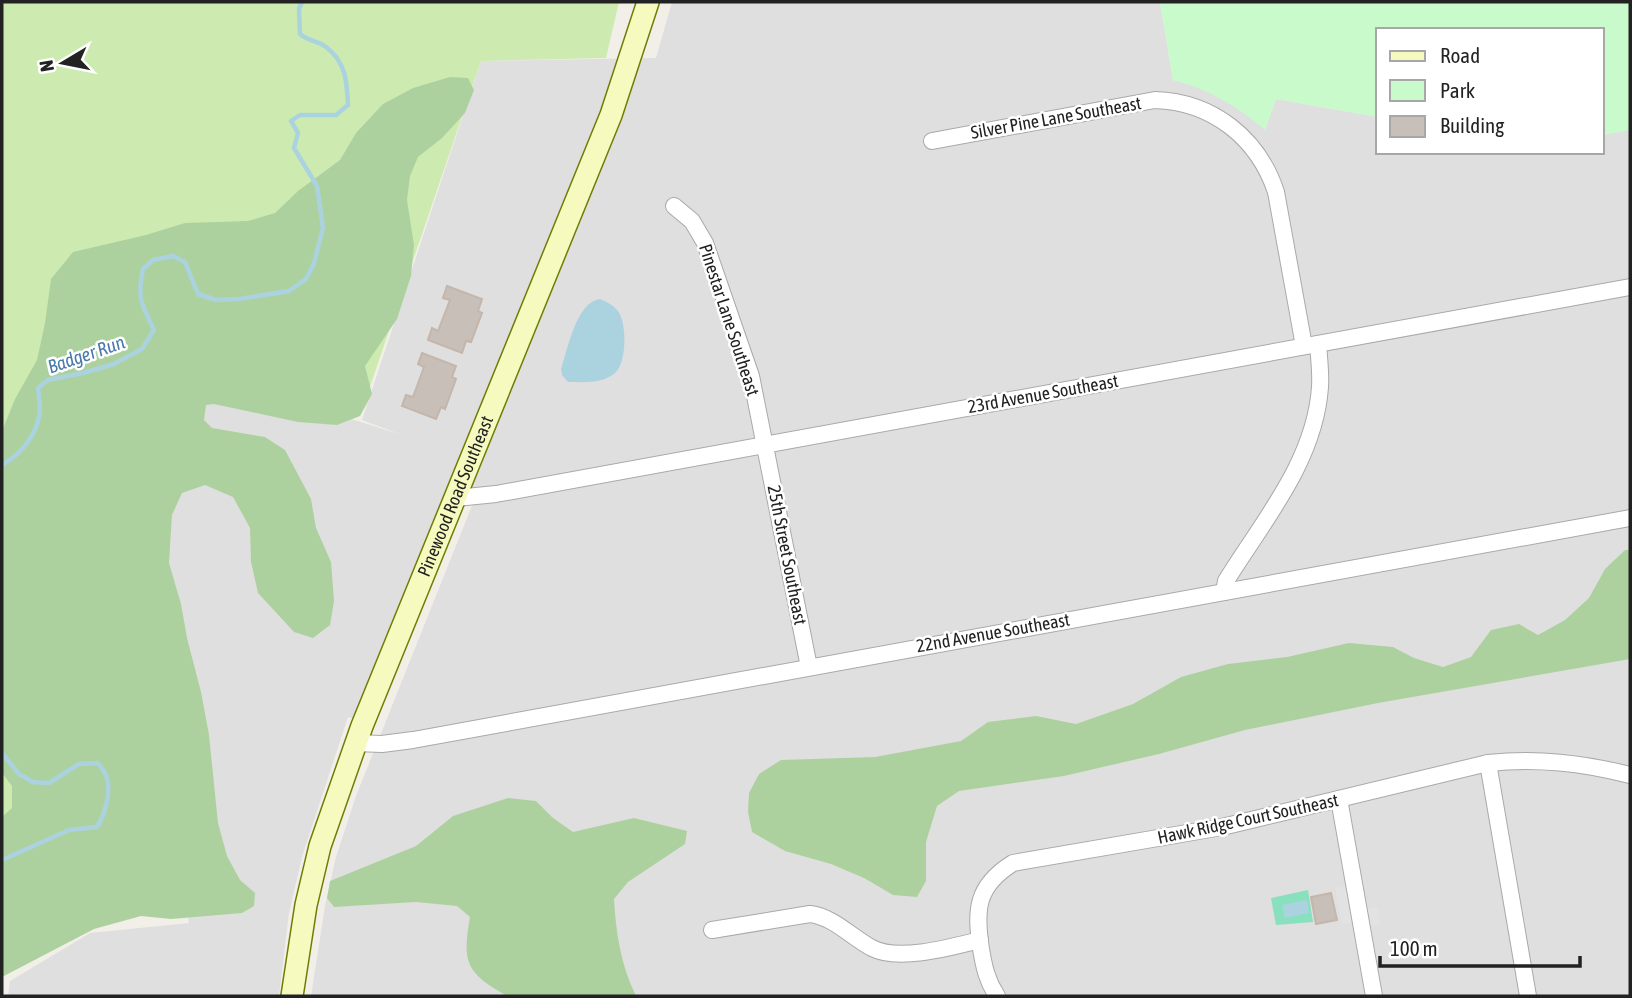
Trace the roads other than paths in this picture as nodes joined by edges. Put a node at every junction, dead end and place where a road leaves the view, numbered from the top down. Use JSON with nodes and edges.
{"nodes":[{"id":1,"x":648,"y":2,"type":"edge"},
{"id":2,"x":932,"y":141,"type":"dead end"},
{"id":3,"x":674,"y":206,"type":"dead end"},
{"id":4,"x":1630,"y":287,"type":"edge"},
{"id":5,"x":1311,"y":345,"type":"junction"},
{"id":6,"x":764,"y":444,"type":"junction"},
{"id":7,"x":456,"y":498,"type":"junction"},
{"id":8,"x":1630,"y":518,"type":"edge"},
{"id":9,"x":1224,"y":592,"type":"junction"},
{"id":10,"x":809,"y":667,"type":"junction"},
{"id":11,"x":355,"y":743,"type":"junction"},
{"id":12,"x":1488,"y":763,"type":"junction"},
{"id":13,"x":1630,"y":775,"type":"edge"},
{"id":14,"x":1339,"y":799,"type":"junction"},
{"id":15,"x":712,"y":930,"type":"dead end"},
{"id":16,"x":980,"y":940,"type":"junction"},
{"id":17,"x":292,"y":996,"type":"edge"},
{"id":18,"x":997,"y":996,"type":"edge"},
{"id":19,"x":1374,"y":996,"type":"edge"},
{"id":20,"x":1528,"y":996,"type":"edge"}],
"edges":[{"from":1,"to":7,"type":"street","name":"Pinewood Road Southeast"},
{"from":2,"to":5,"type":"street","name":"Silver Pine Lane Southeast"},
{"from":3,"to":6,"type":"street","name":"Pinestar Lane Southeast"},
{"from":4,"to":5,"type":"street","name":"23rd Avenue Southeast"},
{"from":5,"to":6,"type":"street","name":"23rd Avenue Southeast"},
{"from":5,"to":9,"type":"street","name":"Silver Pine Lane Southeast"},
{"from":6,"to":7,"type":"street","name":"23rd Avenue Southeast"},
{"from":6,"to":10,"type":"street","name":"25th Street Southeast"},
{"from":7,"to":11,"type":"street","name":"Pinewood Road Southeast"},
{"from":8,"to":9,"type":"street","name":"22nd Avenue Southeast"},
{"from":9,"to":10,"type":"street","name":"22nd Avenue Southeast"},
{"from":10,"to":11,"type":"street","name":"22nd Avenue Southeast"},
{"from":11,"to":17,"type":"street","name":"Pinewood Road Southeast"},
{"from":12,"to":13,"type":"street","name":"Hawk Ridge Court Southeast"},
{"from":12,"to":14,"type":"street","name":"Hawk Ridge Court Southeast"},
{"from":12,"to":20,"type":"street"},
{"from":14,"to":16,"type":"street","name":"Hawk Ridge Court Southeast"},
{"from":14,"to":19,"type":"street"},
{"from":15,"to":16,"type":"street"},
{"from":16,"to":18,"type":"street","name":"Hawk Ridge Court Southeast"}]}
